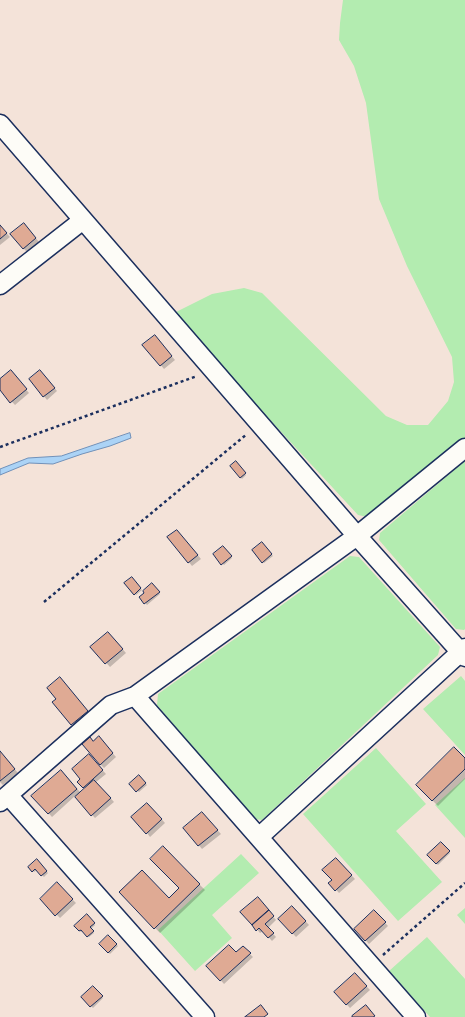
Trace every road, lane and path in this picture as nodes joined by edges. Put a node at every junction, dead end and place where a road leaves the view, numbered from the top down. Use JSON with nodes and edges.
{"nodes":[{"id":1,"x":0,"y":124,"type":"edge"},
{"id":2,"x":83,"y":220,"type":"junction"},
{"id":3,"x":0,"y":284,"type":"edge"},
{"id":4,"x":213,"y":370,"type":"junction"},
{"id":5,"x":259,"y":423,"type":"junction"},
{"id":6,"x":0,"y":447,"type":"edge"},
{"id":7,"x":465,"y":448,"type":"edge"},
{"id":8,"x":357,"y":536,"type":"junction"},
{"id":9,"x":44,"y":602,"type":"dead end"},
{"id":10,"x":464,"y":653,"type":"edge"},
{"id":11,"x":135,"y":696,"type":"junction"},
{"id":12,"x":4,"y":798,"type":"edge"},
{"id":13,"x":259,"y":837,"type":"junction"},
{"id":14,"x":465,"y":882,"type":"edge"},
{"id":15,"x":371,"y":966,"type":"junction"},
{"id":16,"x":205,"y":1017,"type":"edge"},
{"id":17,"x":416,"y":1017,"type":"edge"}],
"edges":[{"from":1,"to":2,"type":"street"},
{"from":2,"to":3,"type":"street"},
{"from":2,"to":4,"type":"street"},
{"from":4,"to":5,"type":"street"},
{"from":4,"to":6,"type":"path"},
{"from":5,"to":8,"type":"street"},
{"from":5,"to":9,"type":"path"},
{"from":7,"to":8,"type":"street"},
{"from":8,"to":10,"type":"street"},
{"from":8,"to":11,"type":"street"},
{"from":10,"to":13,"type":"street"},
{"from":11,"to":12,"type":"street"},
{"from":11,"to":13,"type":"street"},
{"from":12,"to":16,"type":"street"},
{"from":13,"to":15,"type":"street"},
{"from":14,"to":15,"type":"path"},
{"from":15,"to":17,"type":"street"}]}
